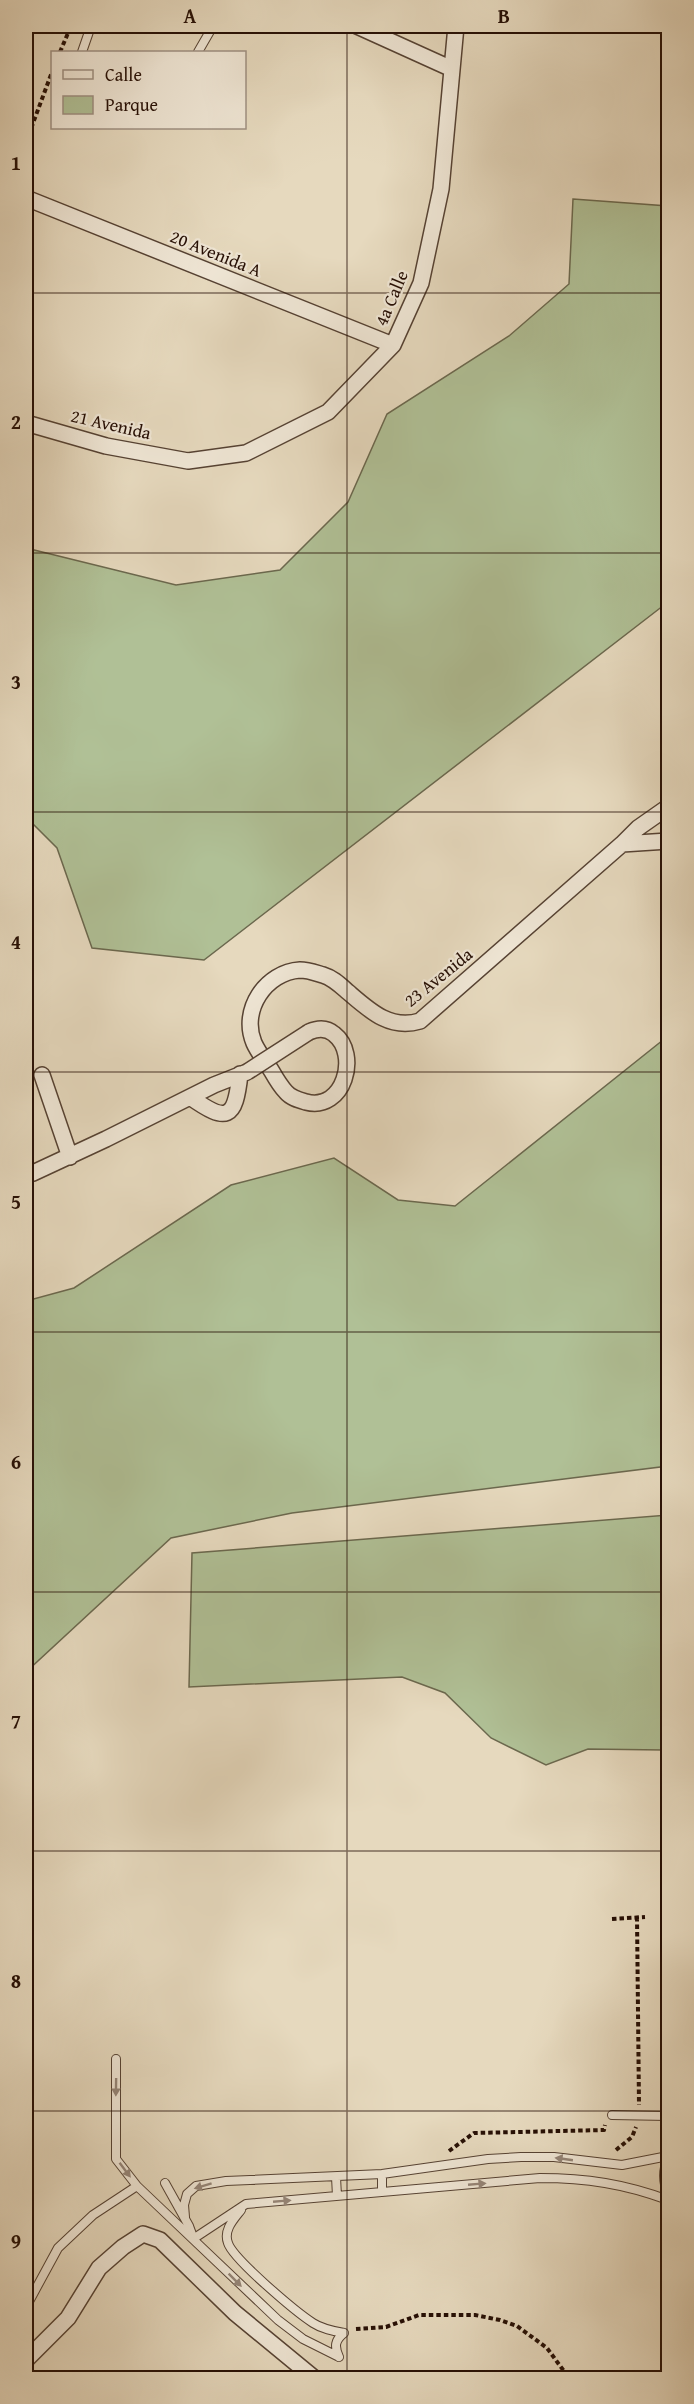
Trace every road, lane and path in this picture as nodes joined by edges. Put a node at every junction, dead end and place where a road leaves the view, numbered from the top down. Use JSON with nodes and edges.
{"nodes":[{"id":1,"x":71,"y":26,"type":"edge"},
{"id":2,"x":91,"y":26,"type":"edge"},
{"id":3,"x":213,"y":26,"type":"edge"},
{"id":4,"x":357,"y":26,"type":"edge"},
{"id":5,"x":456,"y":26,"type":"edge"},
{"id":6,"x":60,"y":51,"type":"edge"},
{"id":7,"x":82,"y":51,"type":"edge"},
{"id":8,"x":199,"y":51,"type":"edge"},
{"id":9,"x":452,"y":69,"type":"junction"},
{"id":10,"x":51,"y":75,"type":"edge"},
{"id":11,"x":26,"y":142,"type":"edge"},
{"id":12,"x":26,"y":198,"type":"edge"},
{"id":13,"x":393,"y":345,"type":"junction"},
{"id":14,"x":26,"y":423,"type":"edge"},
{"id":15,"x":188,"y":461,"type":"joint"},
{"id":16,"x":669,"y":807,"type":"edge"},
{"id":17,"x":669,"y":841,"type":"edge"},
{"id":18,"x":622,"y":844,"type":"junction"},
{"id":19,"x":244,"y":1073,"type":"junction"},
{"id":20,"x":42,"y":1075,"type":"dead end"},
{"id":21,"x":190,"y":1097,"type":"junction"},
{"id":22,"x":70,"y":1156,"type":"junction"},
{"id":23,"x":26,"y":1174,"type":"edge"},
{"id":24,"x":637,"y":1917,"type":"junction"},
{"id":25,"x":645,"y":1917,"type":"dead end"},
{"id":26,"x":612,"y":1918,"type":"dead end"},
{"id":27,"x":116,"y":2059,"type":"dead end"},
{"id":28,"x":612,"y":2115,"type":"joint"},
{"id":29,"x":639,"y":2116,"type":"junction"},
{"id":30,"x":669,"y":2116,"type":"edge"},
{"id":31,"x":613,"y":2150,"type":"dead end"},
{"id":32,"x":446,"y":2154,"type":"dead end"},
{"id":33,"x":669,"y":2157,"type":"edge"},
{"id":34,"x":381,"y":2174,"type":"junction"},
{"id":35,"x":336,"y":2176,"type":"junction"},
{"id":36,"x":165,"y":2183,"type":"dead end"},
{"id":37,"x":137,"y":2186,"type":"junction"},
{"id":38,"x":382,"y":2192,"type":"junction"},
{"id":39,"x":669,"y":2195,"type":"edge"},
{"id":40,"x":337,"y":2196,"type":"junction"},
{"id":41,"x":669,"y":2200,"type":"edge"},
{"id":42,"x":246,"y":2204,"type":"junction"},
{"id":43,"x":184,"y":2217,"type":"junction"},
{"id":44,"x":189,"y":2226,"type":"junction"},
{"id":45,"x":210,"y":2228,"type":"junction"},
{"id":46,"x":194,"y":2239,"type":"junction"},
{"id":47,"x":26,"y":2307,"type":"edge"},
{"id":48,"x":353,"y":2329,"type":"dead end"},
{"id":49,"x":26,"y":2360,"type":"edge"},
{"id":50,"x":314,"y":2379,"type":"edge"},
{"id":51,"x":569,"y":2379,"type":"edge"}],
"edges":[{"from":1,"to":6,"type":"path"},
{"from":2,"to":7,"type":"lane"},
{"from":3,"to":8,"type":"lane"},
{"from":4,"to":9,"type":"street"},
{"from":5,"to":9,"type":"street","name":"4a Calle"},
{"from":9,"to":13,"type":"street","name":"4a Calle"},
{"from":10,"to":11,"type":"path"},
{"from":12,"to":13,"type":"street","name":"20 Avenida A"},
{"from":13,"to":15,"type":"street","name":"4a Calle"},
{"from":14,"to":15,"type":"street","name":"21 Avenida"},
{"from":16,"to":18,"type":"street","name":"23 Avenida"},
{"from":17,"to":18,"type":"street"},
{"from":18,"to":19,"type":"street","name":"23 Avenida","bridge":true},
{"from":19,"to":21,"type":"street","name":"23 Avenida"},
{"from":19,"to":21,"type":"street"},
{"from":20,"to":22,"type":"street"},
{"from":21,"to":22,"type":"street","name":"23 Avenida"},
{"from":22,"to":23,"type":"street","name":"23 Avenida"},
{"from":24,"to":25,"type":"path"},
{"from":24,"to":26,"type":"path"},
{"from":24,"to":29,"type":"path"},
{"from":27,"to":37,"type":"lane","one_way":true},
{"from":28,"to":29,"type":"lane"},
{"from":28,"to":32,"type":"path"},
{"from":29,"to":30,"type":"lane"},
{"from":29,"to":31,"type":"path"},
{"from":33,"to":34,"type":"lane","one_way":true},
{"from":33,"to":39,"type":"lane"},
{"from":34,"to":35,"type":"lane"},
{"from":34,"to":38,"type":"lane"},
{"from":35,"to":40,"type":"lane"},
{"from":35,"to":43,"type":"lane","one_way":true},
{"from":36,"to":43,"type":"lane"},
{"from":37,"to":46,"type":"lane"},
{"from":37,"to":47,"type":"lane"},
{"from":38,"to":40,"type":"lane"},
{"from":38,"to":41,"type":"lane","one_way":true},
{"from":42,"to":40,"type":"lane","one_way":true},
{"from":42,"to":45,"type":"lane"},
{"from":46,"to":42,"type":"lane","one_way":true},
{"from":43,"to":44,"type":"lane"},
{"from":44,"to":45,"type":"lane"},
{"from":44,"to":46,"type":"lane"},
{"from":45,"to":46,"type":"lane"},
{"from":48,"to":51,"type":"path"},
{"from":49,"to":50,"type":"street"}]}
